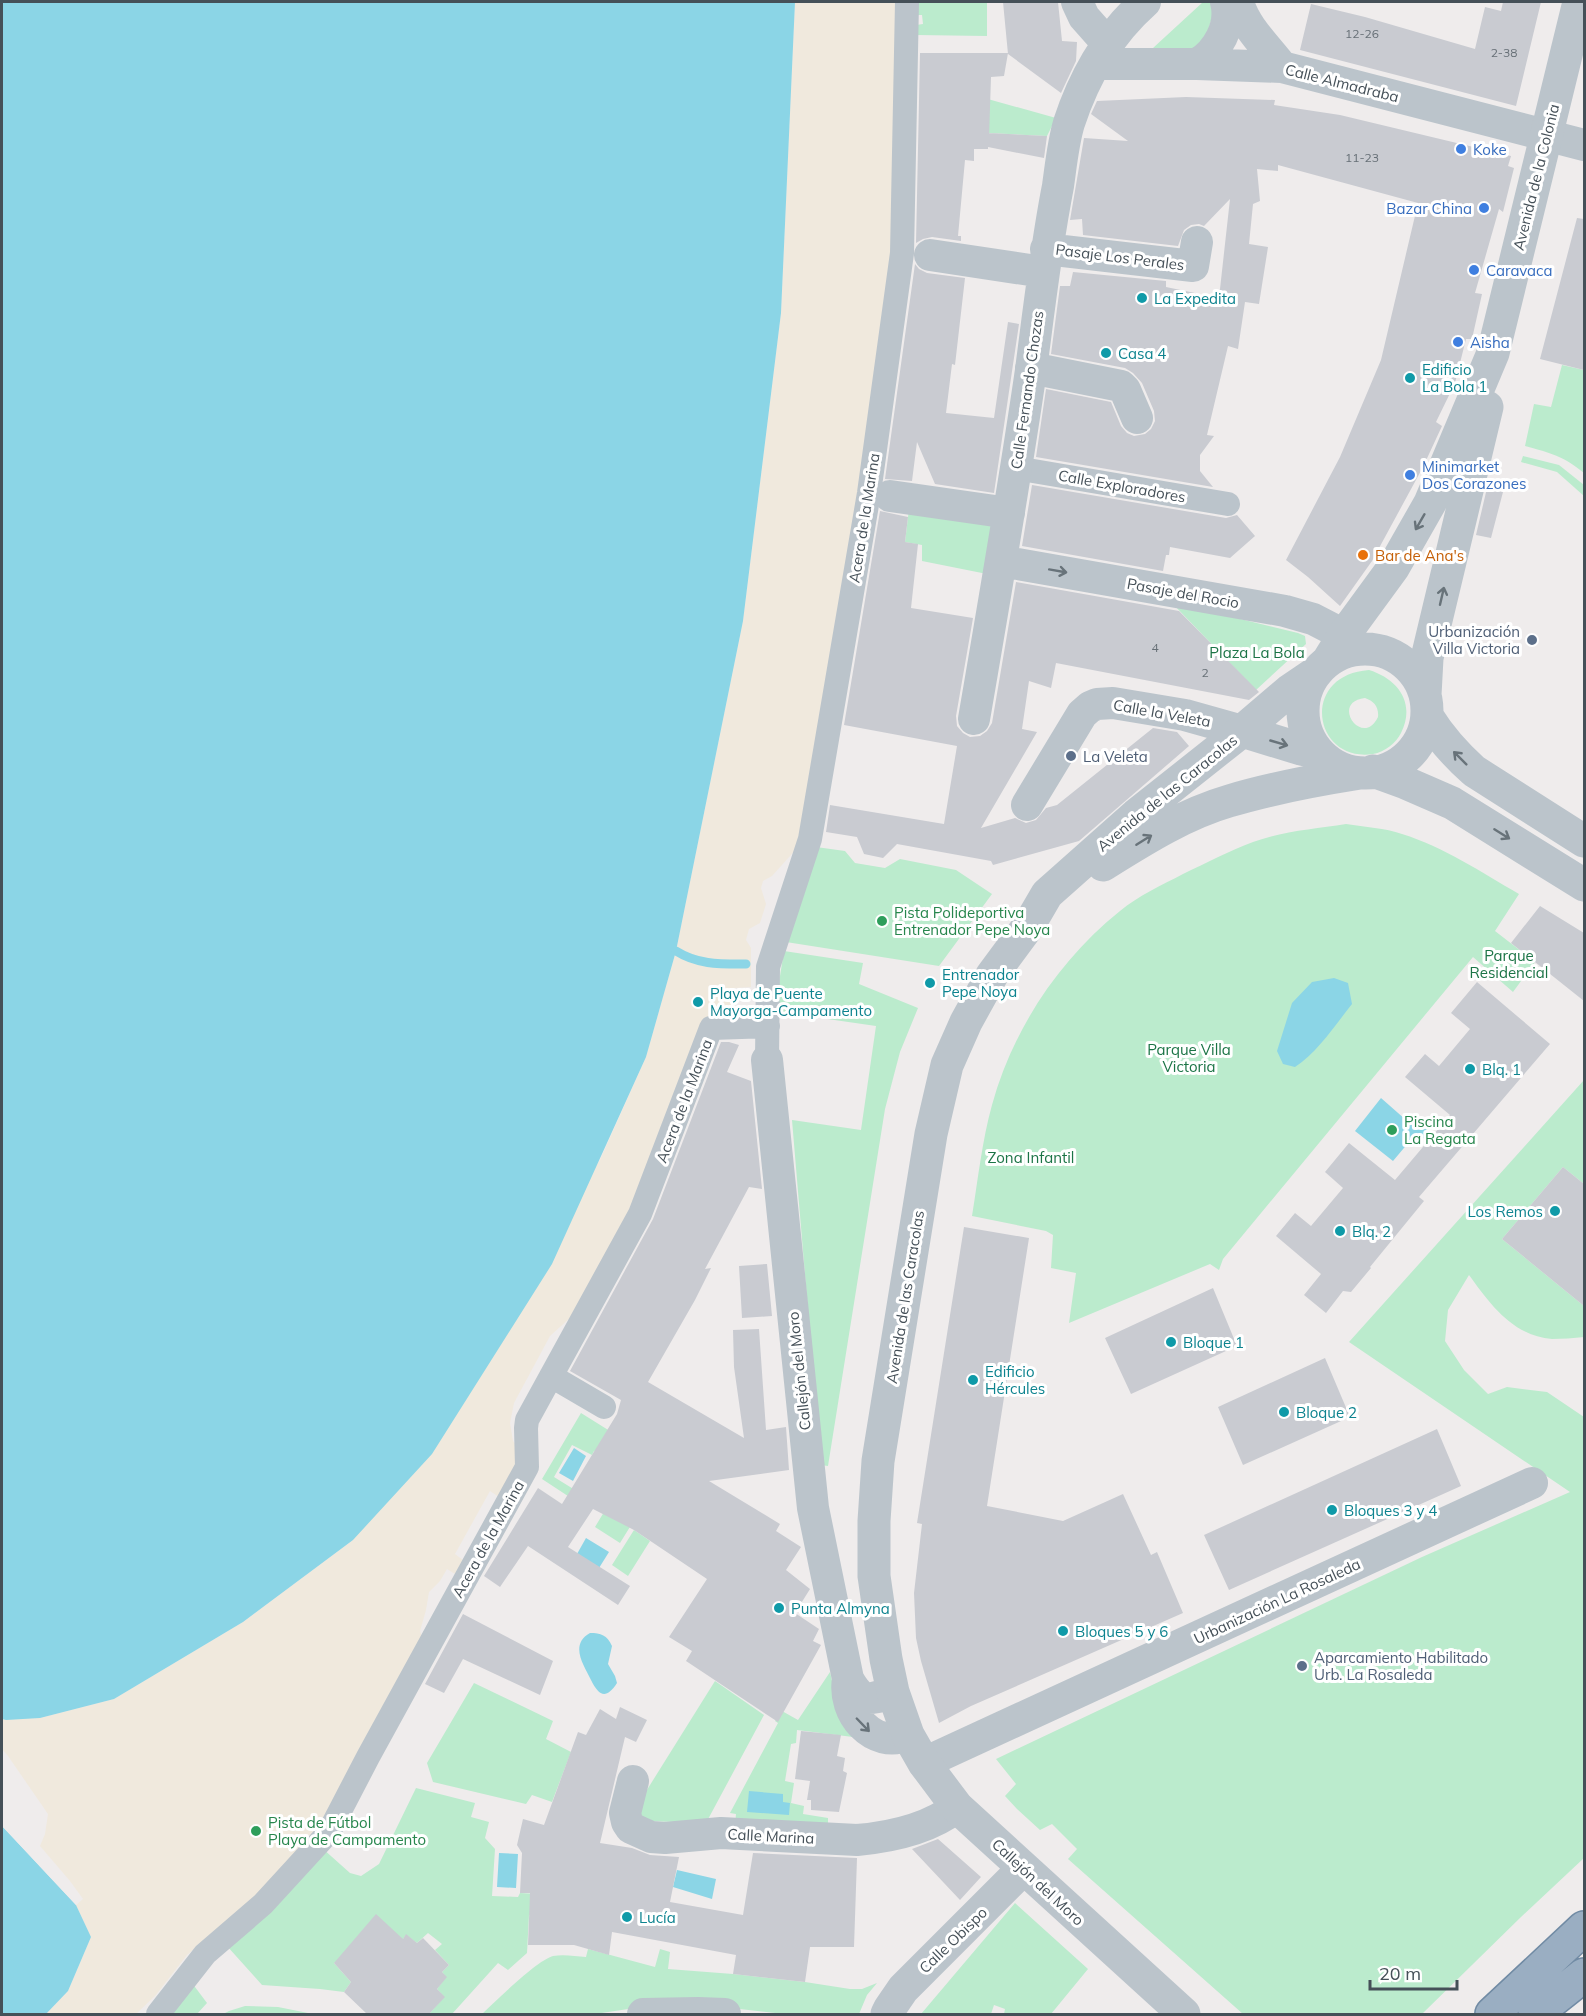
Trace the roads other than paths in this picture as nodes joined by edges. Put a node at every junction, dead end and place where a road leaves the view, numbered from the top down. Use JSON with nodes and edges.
{"nodes":[{"id":1,"x":908,"y":2,"type":"edge"},
{"id":2,"x":1077,"y":2,"type":"edge"},
{"id":3,"x":1145,"y":2,"type":"edge"},
{"id":4,"x":1230,"y":2,"type":"edge"},
{"id":5,"x":1579,"y":2,"type":"edge"},
{"id":6,"x":1101,"y":54,"type":"junction"},
{"id":7,"x":1197,"y":64,"type":"junction"},
{"id":8,"x":1267,"y":66,"type":"junction"},
{"id":9,"x":1547,"y":135,"type":"junction"},
{"id":10,"x":1584,"y":145,"type":"edge"},
{"id":11,"x":930,"y":255,"type":"dead end"},
{"id":12,"x":1044,"y":261,"type":"junction"},
{"id":13,"x":1196,"y":266,"type":"dead end"},
{"id":14,"x":1493,"y":353,"type":"junction"},
{"id":15,"x":1031,"y":368,"type":"junction"},
{"id":16,"x":1137,"y":417,"type":"dead end"},
{"id":17,"x":1016,"y":468,"type":"junction"},
{"id":18,"x":890,"y":496,"type":"dead end"},
{"id":19,"x":1227,"y":504,"type":"dead end"},
{"id":20,"x":1009,"y":513,"type":"junction"},
{"id":21,"x":1001,"y":561,"type":"junction"},
{"id":22,"x":1335,"y":654,"type":"junction"},
{"id":23,"x":1426,"y":706,"type":"junction"},
{"id":24,"x":974,"y":719,"type":"dead end"},
{"id":25,"x":1242,"y":731,"type":"junction"},
{"id":26,"x":1318,"y":753,"type":"junction"},
{"id":27,"x":1368,"y":772,"type":"junction"},
{"id":28,"x":1027,"y":805,"type":"dead end"},
{"id":29,"x":1584,"y":841,"type":"edge"},
{"id":30,"x":1584,"y":885,"type":"edge"},
{"id":31,"x":1029,"y":925,"type":"junction"},
{"id":32,"x":768,"y":1026,"type":"junction"},
{"id":33,"x":767,"y":1060,"type":"joint"},
{"id":34,"x":551,"y":1376,"type":"junction"},
{"id":35,"x":604,"y":1407,"type":"dead end"},
{"id":36,"x":1532,"y":1483,"type":"dead end"},
{"id":37,"x":848,"y":1679,"type":"junction"},
{"id":38,"x":893,"y":1692,"type":"junction"},
{"id":39,"x":908,"y":1735,"type":"junction"},
{"id":40,"x":924,"y":1763,"type":"junction"},
{"id":41,"x":633,"y":1781,"type":"dead end"},
{"id":42,"x":957,"y":1807,"type":"junction"},
{"id":43,"x":1023,"y":1869,"type":"junction"},
{"id":44,"x":1584,"y":1928,"type":"edge"},
{"id":45,"x":1584,"y":1975,"type":"edge"},
{"id":46,"x":158,"y":2014,"type":"edge"},
{"id":47,"x":643,"y":2014,"type":"edge"},
{"id":48,"x":725,"y":2014,"type":"edge"},
{"id":49,"x":888,"y":2014,"type":"edge"},
{"id":50,"x":1184,"y":2014,"type":"edge"},
{"id":51,"x":1492,"y":2014,"type":"edge"},
{"id":52,"x":1535,"y":2014,"type":"edge"}],
"edges":[{"from":1,"to":32,"type":"street","name":"Acera de la Marina"},
{"from":2,"to":6,"type":"street"},
{"from":3,"to":6,"type":"street","name":"Calle Fernando Chozas"},
{"from":4,"to":7,"type":"street"},
{"from":4,"to":8,"type":"street"},
{"from":5,"to":9,"type":"street","name":"Avenida de la Colonia"},
{"from":6,"to":7,"type":"street","name":"Calle Almadraba"},
{"from":6,"to":12,"type":"street","name":"Calle Fernando Chozas"},
{"from":7,"to":8,"type":"street","name":"Calle Almadraba"},
{"from":8,"to":9,"type":"street","name":"Calle Almadraba"},
{"from":9,"to":10,"type":"street","name":"Calle Almadraba"},
{"from":9,"to":14,"type":"street","name":"Avenida de la Colonia"},
{"from":11,"to":12,"type":"street","name":"Pasaje Los Perales"},
{"from":12,"to":13,"type":"street","name":"Pasaje Los Perales"},
{"from":12,"to":15,"type":"street","name":"Calle Fernando Chozas"},
{"from":14,"to":22,"type":"street","name":"Avenida de la Colonia","one_way":true},
{"from":23,"to":14,"type":"street","name":"Avenida de la Colonia","one_way":true},
{"from":15,"to":16,"type":"street"},
{"from":15,"to":17,"type":"street","name":"Calle Fernando Chozas"},
{"from":17,"to":19,"type":"street","name":"Calle Exploradores"},
{"from":17,"to":20,"type":"street","name":"Calle Fernando Chozas"},
{"from":18,"to":20,"type":"street"},
{"from":20,"to":21,"type":"street","name":"Calle Fernando Chozas"},
{"from":21,"to":22,"type":"street","name":"Pasaje del Rocio","one_way":true},
{"from":21,"to":24,"type":"street","name":"Calle Fernando Chozas"},
{"from":22,"to":23,"type":"street"},
{"from":22,"to":25,"type":"street","name":"Avenida de las Caracolas"},
{"from":22,"to":26,"type":"street"},
{"from":23,"to":27,"type":"street"},
{"from":29,"to":23,"type":"street","one_way":true},
{"from":25,"to":26,"type":"street","one_way":true},
{"from":25,"to":28,"type":"street","name":"Calle la Veleta"},
{"from":25,"to":31,"type":"street","name":"Avenida de las Caracolas"},
{"from":26,"to":27,"type":"street"},
{"from":27,"to":30,"type":"street","one_way":true},
{"from":31,"to":27,"type":"street","name":"Avenida de las Caracolas","one_way":true},
{"from":31,"to":38,"type":"street","name":"Avenida de las Caracolas"},
{"from":32,"to":33,"type":"street","name":"Acera de la Marina"},
{"from":32,"to":34,"type":"street","name":"Acera de la Marina"},
{"from":33,"to":37,"type":"street","name":"Callejón del Moro"},
{"from":34,"to":35,"type":"street"},
{"from":34,"to":46,"type":"street","name":"Acera de la Marina"},
{"from":36,"to":40,"type":"street","name":"Urbanización La Rosaleda"},
{"from":37,"to":38,"type":"street"},
{"from":37,"to":39,"type":"street","name":"Callejón del Moro","one_way":true},
{"from":38,"to":39,"type":"street","name":"Callejón del Moro"},
{"from":39,"to":40,"type":"street","name":"Callejón del Moro"},
{"from":40,"to":42,"type":"street","name":"Callejón del Moro"},
{"from":41,"to":42,"type":"street","name":"Calle Marina"},
{"from":42,"to":43,"type":"street","name":"Callejón del Moro"},
{"from":43,"to":49,"type":"street","name":"Calle Obispo"},
{"from":43,"to":50,"type":"street","name":"Callejón del Moro"},
{"from":44,"to":51,"type":"highway"},
{"from":45,"to":52,"type":"highway"},
{"from":47,"to":48,"type":"street"}]}
